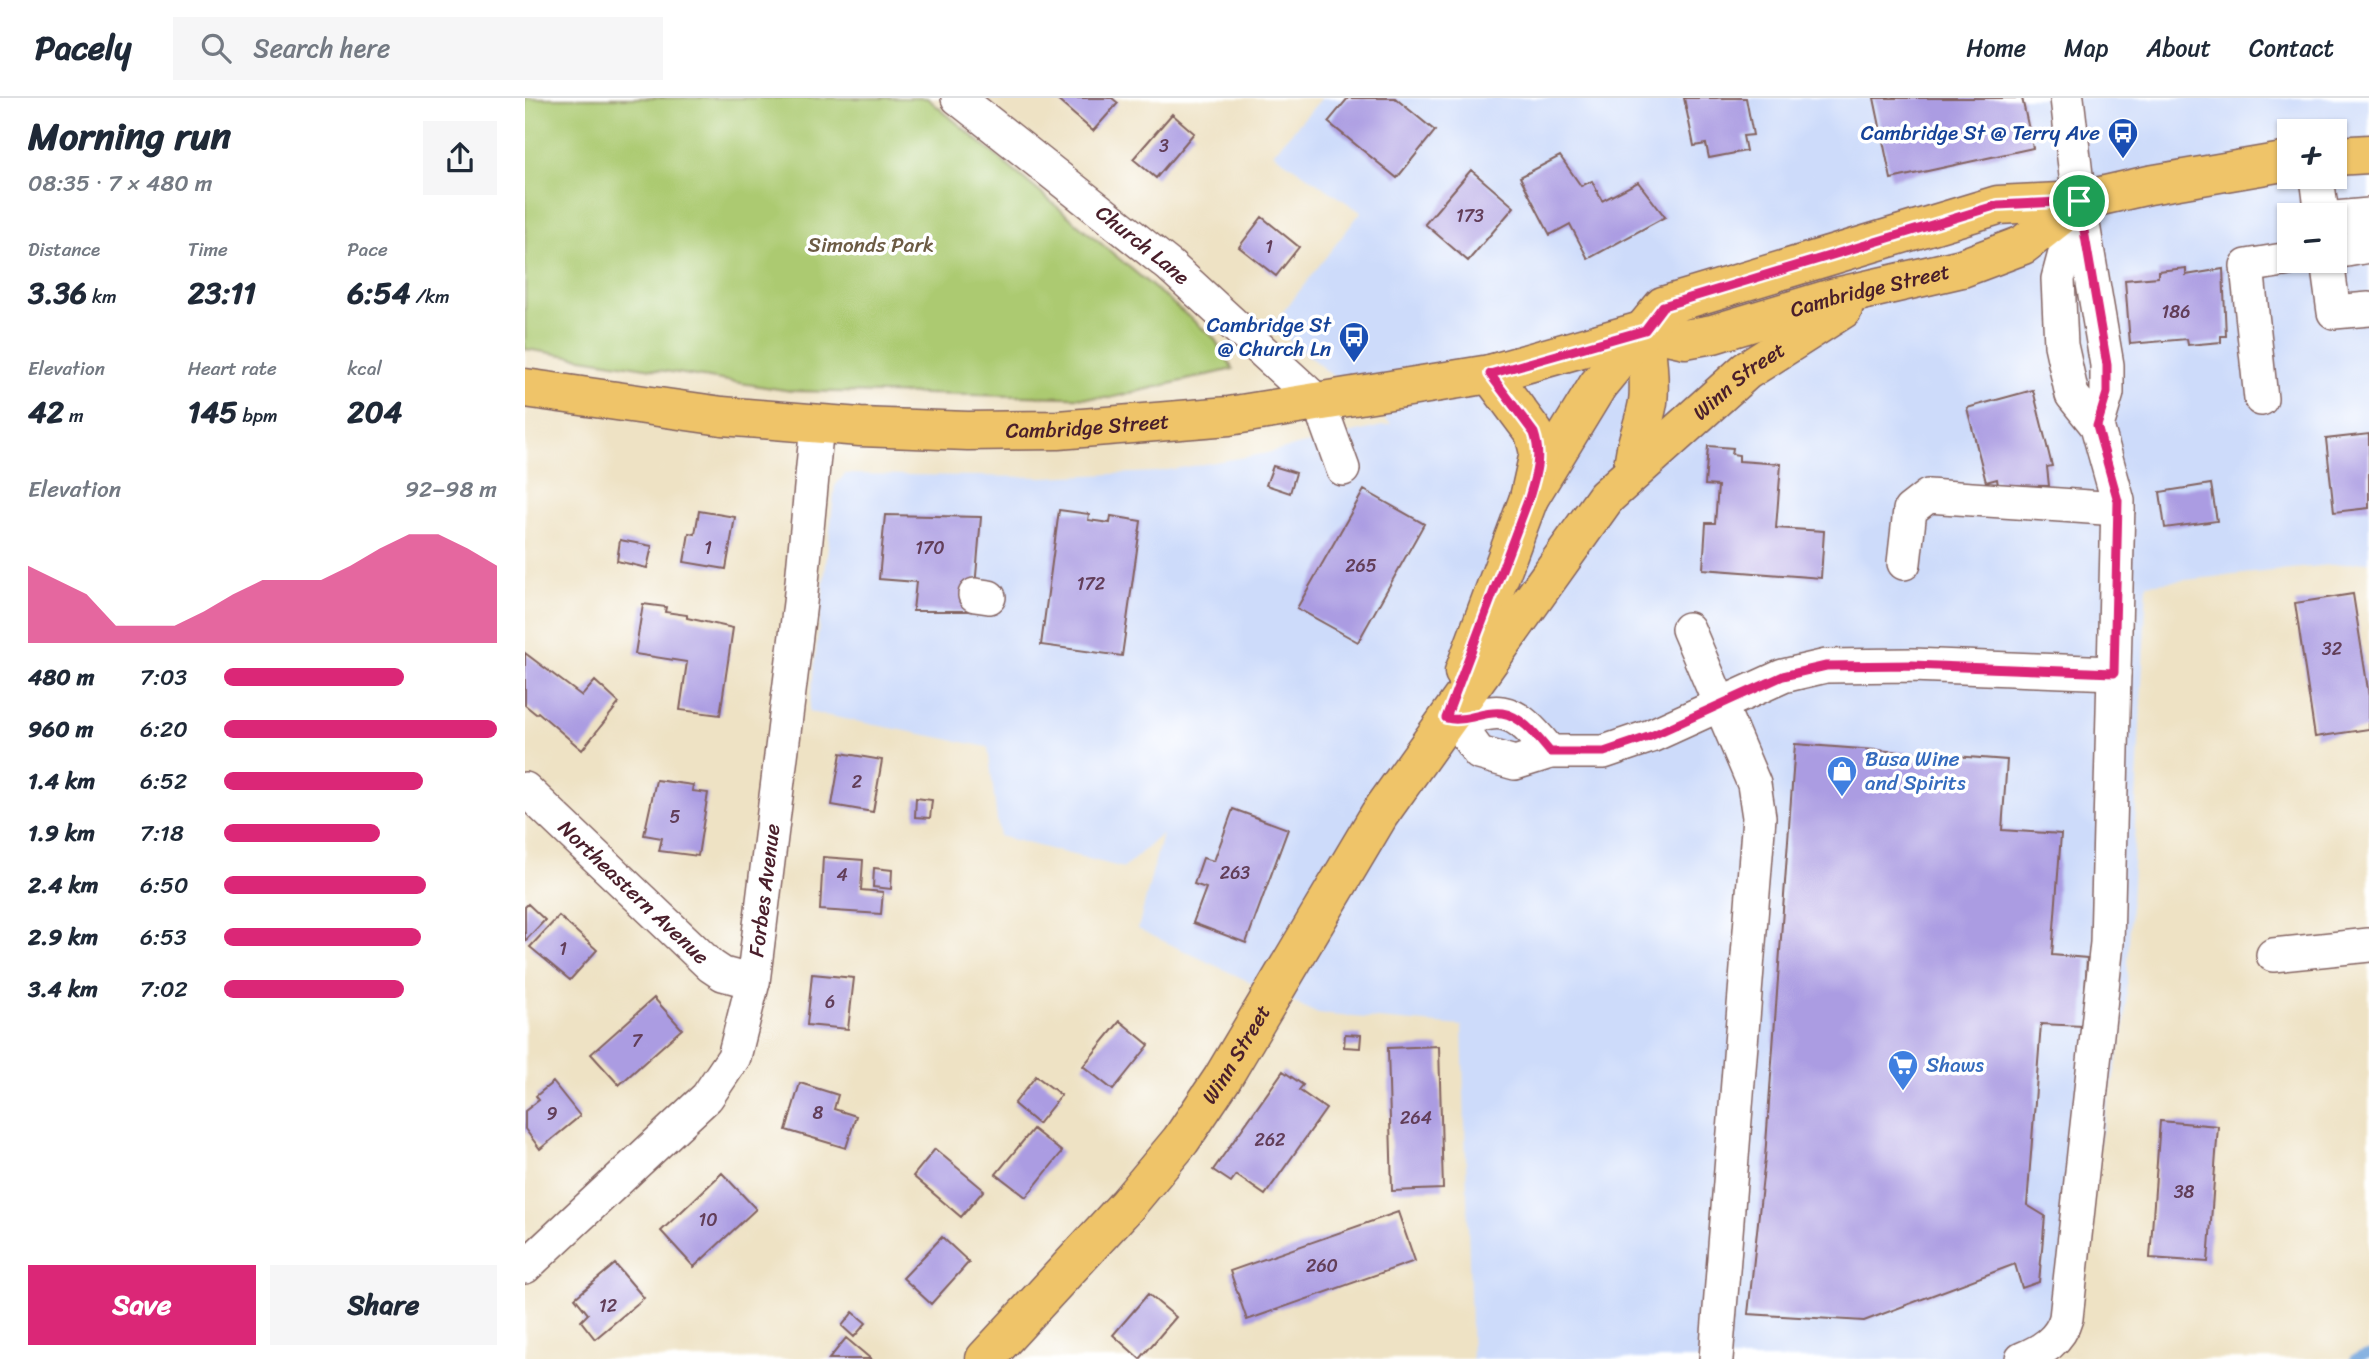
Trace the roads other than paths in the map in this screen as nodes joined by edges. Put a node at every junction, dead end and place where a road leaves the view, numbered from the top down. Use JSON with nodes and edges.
{"nodes":[{"id":1,"x":958,"y":98,"type":"edge"},
{"id":2,"x":2067,"y":98,"type":"edge"},
{"id":3,"x":2369,"y":154,"type":"edge"},
{"id":4,"x":2347,"y":155,"type":"edge"},
{"id":5,"x":2277,"y":163,"type":"edge"},
{"id":6,"x":2079,"y":201,"type":"junction"},
{"id":7,"x":2369,"y":215,"type":"edge"},
{"id":8,"x":2347,"y":217,"type":"edge"},
{"id":9,"x":2369,"y":246,"type":"edge"},
{"id":10,"x":2347,"y":250,"type":"edge"},
{"id":11,"x":2277,"y":261,"type":"edge"},
{"id":12,"x":2328,"y":273,"type":"edge"},
{"id":13,"x":1892,"y":285,"type":"junction"},
{"id":14,"x":2369,"y":309,"type":"edge"},
{"id":15,"x":1645,"y":330,"type":"junction"},
{"id":16,"x":1490,"y":374,"type":"junction"},
{"id":17,"x":525,"y":388,"type":"edge"},
{"id":18,"x":2261,"y":399,"type":"dead end"},
{"id":19,"x":1319,"y":403,"type":"junction"},
{"id":20,"x":817,"y":424,"type":"junction"},
{"id":21,"x":1343,"y":469,"type":"dead end"},
{"id":22,"x":1633,"y":472,"type":"junction"},
{"id":23,"x":1529,"y":498,"type":"junction"},
{"id":24,"x":2118,"y":509,"type":"junction"},
{"id":25,"x":1904,"y":563,"type":"dead end"},
{"id":26,"x":1688,"y":629,"type":"dead end"},
{"id":27,"x":2114,"y":673,"type":"junction"},
{"id":28,"x":1721,"y":705,"type":"junction"},
{"id":29,"x":1451,"y":719,"type":"junction"},
{"id":30,"x":525,"y":789,"type":"edge"},
{"id":31,"x":2369,"y":945,"type":"edge"},
{"id":32,"x":2273,"y":955,"type":"dead end"},
{"id":33,"x":753,"y":982,"type":"junction"},
{"id":34,"x":528,"y":1259,"type":"edge"},
{"id":35,"x":985,"y":1359,"type":"edge"},
{"id":36,"x":1716,"y":1359,"type":"edge"},
{"id":37,"x":2022,"y":1359,"type":"edge"}],
"edges":[{"from":1,"to":19,"type":"street","name":"Church Lane"},
{"from":2,"to":6,"type":"street"},
{"from":3,"to":4,"type":"main road"},
{"from":5,"to":6,"type":"main road","name":"Cambridge Street"},
{"from":6,"to":13,"type":"main road","name":"Cambridge Street"},
{"from":6,"to":15,"type":"main road","name":"Cambridge Street"},
{"from":6,"to":24,"type":"street"},
{"from":7,"to":8,"type":"street"},
{"from":9,"to":10,"type":"street"},
{"from":11,"to":18,"type":"street"},
{"from":12,"to":14,"type":"street"},
{"from":13,"to":15,"type":"main road","name":"Cambridge Street"},
{"from":13,"to":22,"type":"main road","name":"Winn Street"},
{"from":15,"to":16,"type":"main road","name":"Cambridge Street"},
{"from":15,"to":22,"type":"main road"},
{"from":15,"to":23,"type":"main road","name":"Winn Street"},
{"from":16,"to":19,"type":"main road","name":"Cambridge Street"},
{"from":16,"to":23,"type":"main road","name":"Winn Street"},
{"from":17,"to":20,"type":"main road","name":"Cambridge Street"},
{"from":19,"to":20,"type":"main road","name":"Cambridge Street"},
{"from":19,"to":21,"type":"street"},
{"from":20,"to":33,"type":"street","name":"Forbes Avenue"},
{"from":22,"to":29,"type":"main road","name":"Winn Street"},
{"from":23,"to":29,"type":"main road","name":"Winn Street"},
{"from":24,"to":25,"type":"street"},
{"from":24,"to":27,"type":"street"},
{"from":26,"to":28,"type":"street"},
{"from":27,"to":28,"type":"street"},
{"from":27,"to":37,"type":"street"},
{"from":28,"to":29,"type":"street"},
{"from":28,"to":36,"type":"street"},
{"from":29,"to":35,"type":"main road","name":"Winn Street"},
{"from":30,"to":33,"type":"street","name":"Northeastern Avenue"},
{"from":31,"to":32,"type":"street"},
{"from":33,"to":34,"type":"street","name":"Forbes Avenue"}]}
